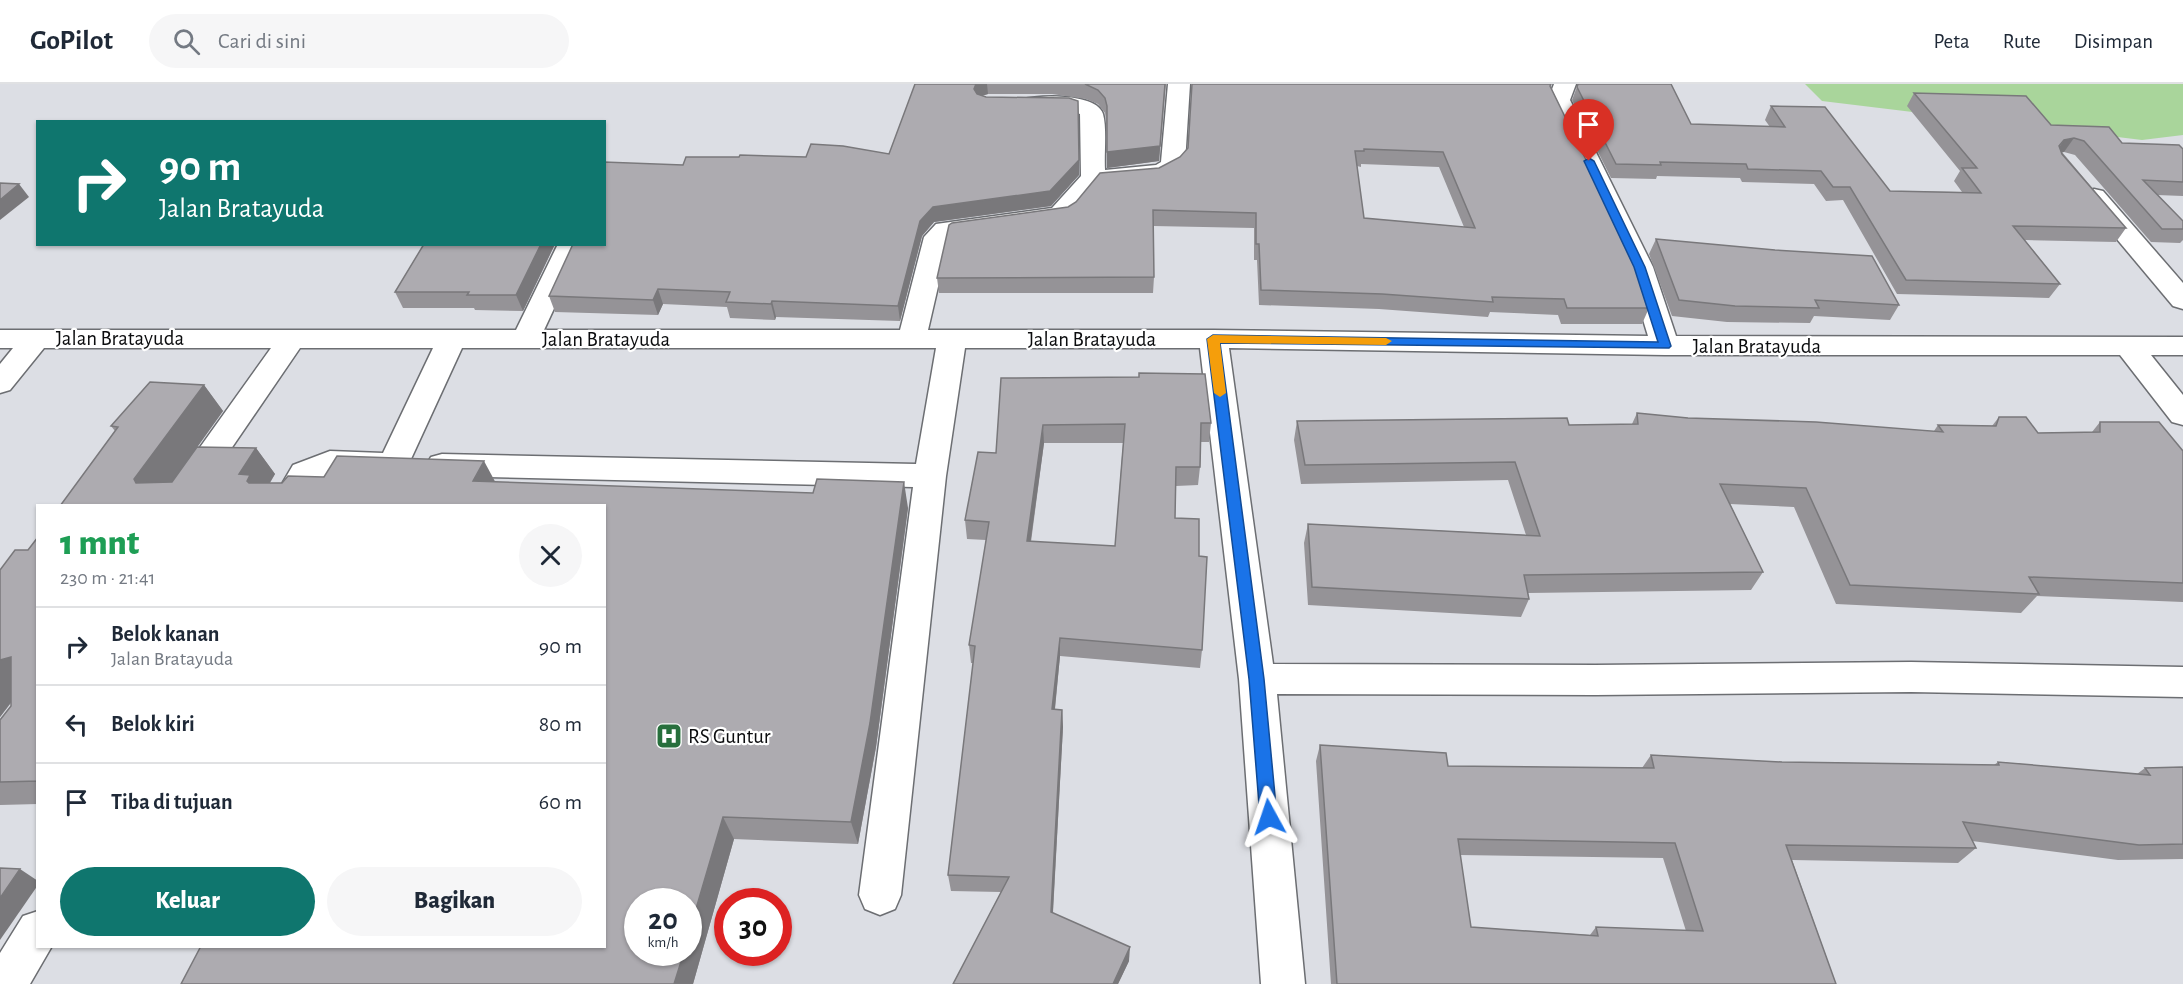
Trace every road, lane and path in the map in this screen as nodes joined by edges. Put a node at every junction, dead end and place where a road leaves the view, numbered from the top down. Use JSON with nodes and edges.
{"nodes":[{"id":1,"x":1179,"y":84,"type":"edge"},
{"id":2,"x":1565,"y":84,"type":"edge"},
{"id":3,"x":1012,"y":104,"type":"edge"},
{"id":4,"x":1093,"y":178,"type":"junction"},
{"id":5,"x":2079,"y":178,"type":"edge"},
{"id":6,"x":570,"y":246,"type":"edge"},
{"id":7,"x":2183,"y":300,"type":"edge"},
{"id":8,"x":37,"y":338,"type":"junction"},
{"id":9,"x":293,"y":338,"type":"junction"},
{"id":10,"x":452,"y":338,"type":"junction"},
{"id":11,"x":0,"y":339,"type":"edge"},
{"id":12,"x":526,"y":339,"type":"junction"},
{"id":13,"x":912,"y":339,"type":"junction"},
{"id":14,"x":952,"y":339,"type":"junction"},
{"id":15,"x":1213,"y":339,"type":"junction"},
{"id":16,"x":1665,"y":346,"type":"junction"},
{"id":17,"x":2128,"y":346,"type":"junction"},
{"id":18,"x":2183,"y":346,"type":"edge"},
{"id":19,"x":0,"y":383,"type":"edge"},
{"id":20,"x":2183,"y":415,"type":"edge"},
{"id":21,"x":394,"y":464,"type":"junction"},
{"id":22,"x":930,"y":476,"type":"junction"},
{"id":23,"x":175,"y":504,"type":"edge"},
{"id":24,"x":286,"y":504,"type":"edge"},
{"id":25,"x":1257,"y":679,"type":"junction"},
{"id":26,"x":2183,"y":682,"type":"edge"},
{"id":27,"x":880,"y":895,"type":"dead end"},
{"id":28,"x":36,"y":934,"type":"edge"},
{"id":29,"x":6,"y":984,"type":"edge"},
{"id":30,"x":1283,"y":984,"type":"edge"}],
"edges":[{"from":1,"to":4,"type":"street"},
{"from":2,"to":16,"type":"street"},
{"from":3,"to":4,"type":"street"},
{"from":4,"to":13,"type":"street"},
{"from":5,"to":7,"type":"street"},
{"from":6,"to":12,"type":"street"},
{"from":8,"to":9,"type":"street","name":"Jalan Bratayuda"},
{"from":8,"to":11,"type":"street","name":"Jalan Bratayuda"},
{"from":8,"to":19,"type":"street"},
{"from":9,"to":10,"type":"street","name":"Jalan Bratayuda"},
{"from":9,"to":23,"type":"street"},
{"from":10,"to":12,"type":"street","name":"Jalan Bratayuda"},
{"from":10,"to":21,"type":"street"},
{"from":12,"to":13,"type":"street","name":"Jalan Bratayuda"},
{"from":13,"to":14,"type":"street","name":"Jalan Bratayuda"},
{"from":14,"to":15,"type":"street","name":"Jalan Bratayuda"},
{"from":14,"to":22,"type":"street"},
{"from":15,"to":16,"type":"street","name":"Jalan Bratayuda"},
{"from":15,"to":25,"type":"street"},
{"from":16,"to":17,"type":"street","name":"Jalan Bratayuda"},
{"from":17,"to":18,"type":"street","name":"Jalan Bratayuda"},
{"from":17,"to":20,"type":"street"},
{"from":21,"to":22,"type":"street"},
{"from":21,"to":24,"type":"street"},
{"from":22,"to":27,"type":"street"},
{"from":25,"to":26,"type":"street"},
{"from":25,"to":30,"type":"street"},
{"from":28,"to":29,"type":"street"}]}
